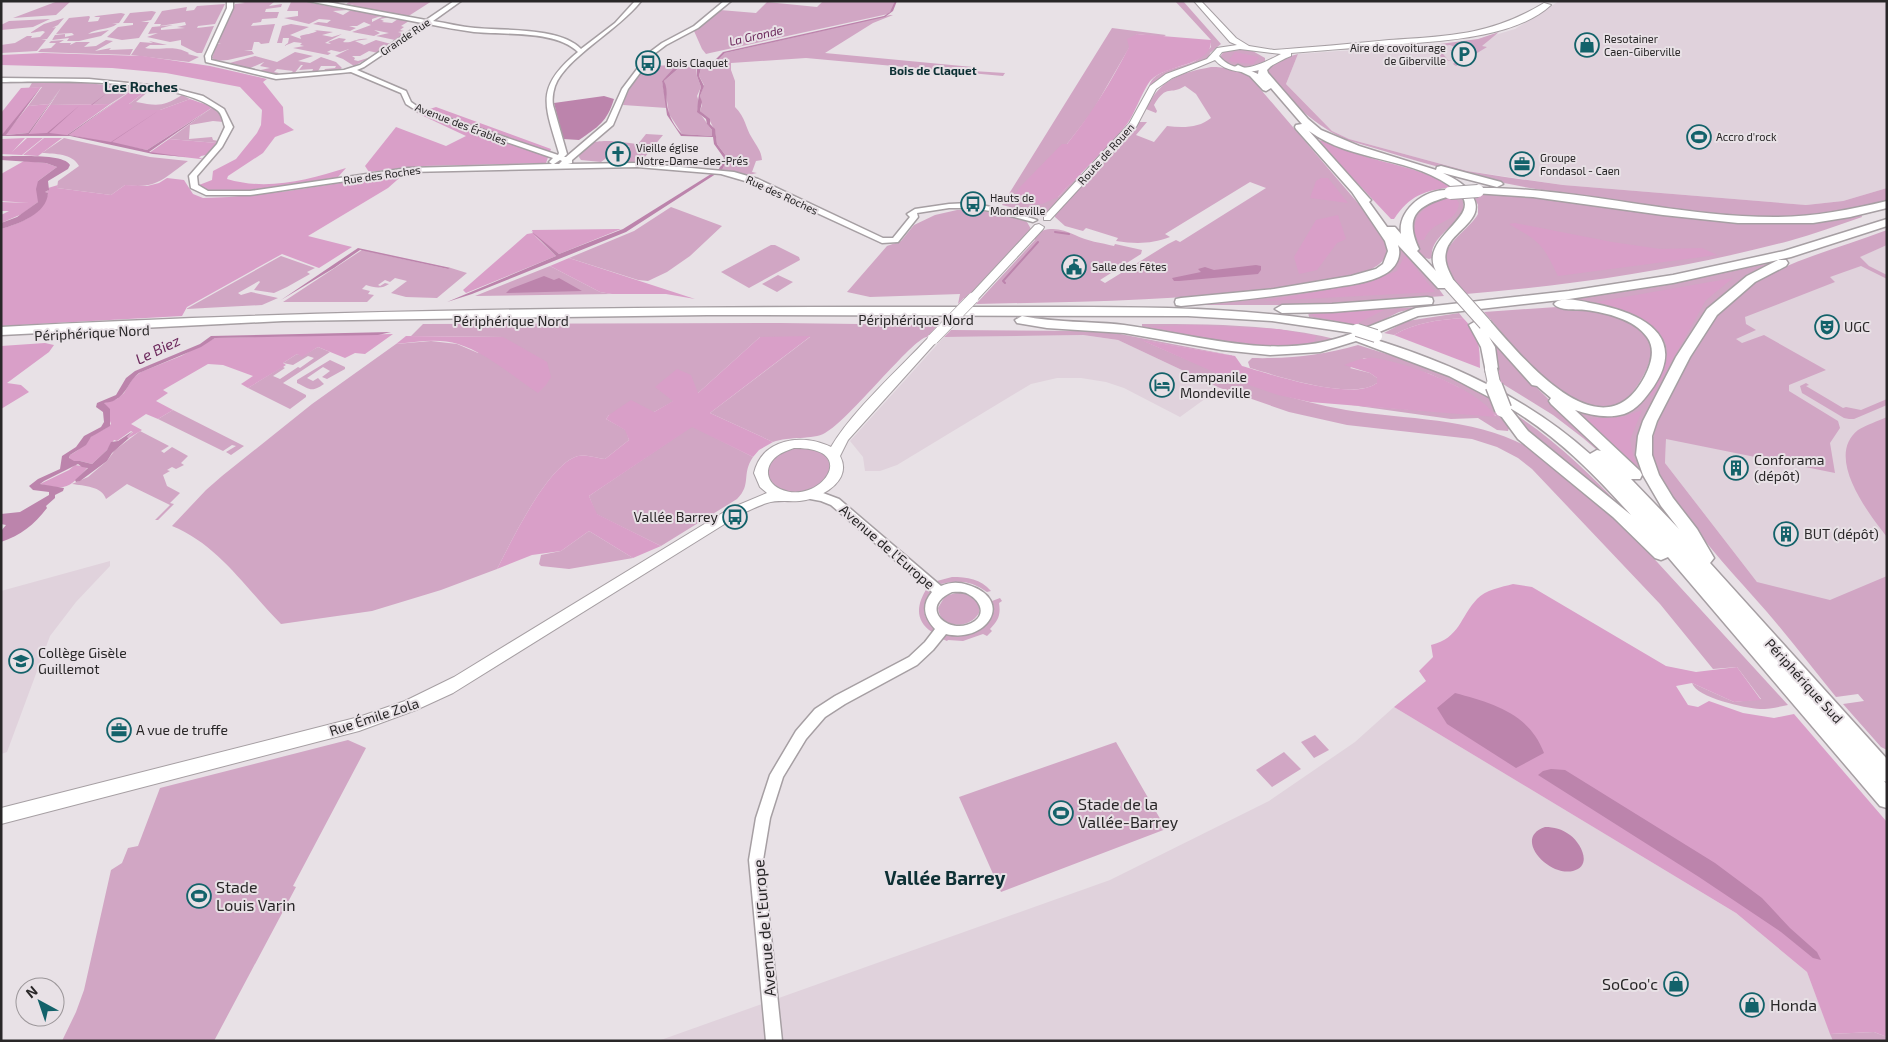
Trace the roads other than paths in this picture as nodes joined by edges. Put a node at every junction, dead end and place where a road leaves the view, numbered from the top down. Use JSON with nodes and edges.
{"nodes":[{"id":1,"x":230,"y":1,"type":"edge"},
{"id":2,"x":311,"y":1,"type":"edge"},
{"id":3,"x":458,"y":1,"type":"edge"},
{"id":4,"x":638,"y":1,"type":"edge"},
{"id":5,"x":728,"y":1,"type":"edge"},
{"id":6,"x":1549,"y":3,"type":"edge"},
{"id":7,"x":1194,"y":4,"type":"edge"},
{"id":8,"x":1527,"y":17,"type":"junction"},
{"id":9,"x":427,"y":22,"type":"junction"},
{"id":10,"x":1249,"y":48,"type":"junction"},
{"id":11,"x":1224,"y":49,"type":"junction"},
{"id":12,"x":1258,"y":50,"type":"junction"},
{"id":13,"x":580,"y":51,"type":"junction"},
{"id":14,"x":1216,"y":57,"type":"junction"},
{"id":15,"x":1269,"y":64,"type":"junction"},
{"id":16,"x":1235,"y":68,"type":"junction"},
{"id":17,"x":351,"y":70,"type":"junction"},
{"id":18,"x":1183,"y":70,"type":"junction"},
{"id":19,"x":1,"y":80,"type":"edge"},
{"id":20,"x":1297,"y":111,"type":"junction"},
{"id":21,"x":574,"y":154,"type":"junction"},
{"id":22,"x":557,"y":158,"type":"junction"},
{"id":23,"x":564,"y":163,"type":"junction"},
{"id":24,"x":585,"y":165,"type":"junction"},
{"id":25,"x":551,"y":166,"type":"junction"},
{"id":26,"x":1357,"y":193,"type":"junction"},
{"id":27,"x":1578,"y":200,"type":"junction"},
{"id":28,"x":1887,"y":204,"type":"edge"},
{"id":29,"x":1887,"y":214,"type":"edge"},
{"id":30,"x":1887,"y":222,"type":"edge"},
{"id":31,"x":1036,"y":223,"type":"junction"},
{"id":32,"x":1810,"y":248,"type":"junction"},
{"id":33,"x":1423,"y":264,"type":"junction"},
{"id":34,"x":1446,"y":285,"type":"junction"},
{"id":35,"x":1486,"y":301,"type":"junction"},
{"id":36,"x":1130,"y":311,"type":"junction"},
{"id":37,"x":1021,"y":316,"type":"junction"},
{"id":38,"x":421,"y":318,"type":"junction"},
{"id":39,"x":1480,"y":324,"type":"junction"},
{"id":40,"x":1,"y":331,"type":"edge"},
{"id":41,"x":1360,"y":336,"type":"junction"},
{"id":42,"x":1,"y":338,"type":"edge"},
{"id":43,"x":1491,"y":369,"type":"joint"},
{"id":44,"x":1530,"y":374,"type":"junction"},
{"id":45,"x":864,"y":413,"type":"junction"},
{"id":46,"x":815,"y":445,"type":"junction"},
{"id":47,"x":833,"y":456,"type":"junction"},
{"id":48,"x":761,"y":479,"type":"junction"},
{"id":49,"x":828,"y":485,"type":"junction"},
{"id":50,"x":809,"y":495,"type":"junction"},
{"id":51,"x":787,"y":496,"type":"junction"},
{"id":52,"x":835,"y":502,"type":"junction"},
{"id":53,"x":734,"y":512,"type":"junction"},
{"id":54,"x":1696,"y":543,"type":"junction"},
{"id":55,"x":1723,"y":589,"type":"junction"},
{"id":56,"x":940,"y":592,"type":"junction"},
{"id":57,"x":943,"y":628,"type":"junction"},
{"id":58,"x":1765,"y":659,"type":"junction"},
{"id":59,"x":1846,"y":728,"type":"junction"},
{"id":60,"x":1887,"y":755,"type":"edge"},
{"id":61,"x":1887,"y":773,"type":"edge"},
{"id":62,"x":1887,"y":800,"type":"edge"},
{"id":63,"x":1,"y":816,"type":"edge"},
{"id":64,"x":774,"y":1041,"type":"edge"}],
"edges":[{"from":1,"to":17,"type":"street"},
{"from":2,"to":9,"type":"street"},
{"from":3,"to":9,"type":"street","name":"Grande Rue"},
{"from":4,"to":13,"type":"street"},
{"from":5,"to":21,"type":"street"},
{"from":6,"to":8,"type":"main road"},
{"from":7,"to":10,"type":"main road"},
{"from":7,"to":11,"type":"main road"},
{"from":8,"to":12,"type":"main road"},
{"from":8,"to":15,"type":"main road","name":"Route de Rouen"},
{"from":9,"to":13,"type":"street"},
{"from":9,"to":17,"type":"street","name":"Grande Rue"},
{"from":10,"to":11,"type":"main road"},
{"from":10,"to":12,"type":"main road"},
{"from":11,"to":14,"type":"main road"},
{"from":12,"to":15,"type":"main road"},
{"from":13,"to":22,"type":"street"},
{"from":14,"to":16,"type":"main road"},
{"from":14,"to":18,"type":"main road","name":"Route de Rouen"},
{"from":15,"to":16,"type":"main road","name":"Route de Rouen"},
{"from":15,"to":20,"type":"highway"},
{"from":16,"to":18,"type":"main road","name":"Route de Rouen"},
{"from":16,"to":26,"type":"highway"},
{"from":17,"to":22,"type":"street","name":"Avenue des Érables"},
{"from":18,"to":31,"type":"main road","name":"Route de Rouen"},
{"from":19,"to":25,"type":"street","name":"Rue des Roches"},
{"from":20,"to":27,"type":"highway"},
{"from":20,"to":34,"type":"highway"},
{"from":21,"to":23,"type":"street"},
{"from":21,"to":24,"type":"street"},
{"from":22,"to":23,"type":"street","name":"Avenue des Érables"},
{"from":22,"to":25,"type":"street"},
{"from":23,"to":24,"type":"street","name":"Rue des Roches"},
{"from":23,"to":25,"type":"street","name":"Rue des Roches"},
{"from":24,"to":31,"type":"street","name":"Rue des Roches"},
{"from":26,"to":33,"type":"highway"},
{"from":26,"to":37,"type":"highway"},
{"from":27,"to":28,"type":"highway"},
{"from":27,"to":33,"type":"highway","bridge":true},
{"from":29,"to":35,"type":"highway"},
{"from":30,"to":32,"type":"highway"},
{"from":31,"to":45,"type":"main road","name":"Route de Rouen","bridge":true},
{"from":32,"to":35,"type":"highway"},
{"from":32,"to":54,"type":"highway"},
{"from":33,"to":34,"type":"highway"},
{"from":34,"to":39,"type":"highway","bridge":true},
{"from":35,"to":36,"type":"highway"},
{"from":35,"to":37,"type":"highway"},
{"from":35,"to":44,"type":"highway"},
{"from":36,"to":37,"type":"highway"},
{"from":36,"to":41,"type":"highway"},
{"from":37,"to":38,"type":"highway","name":"Périphérique Nord"},
{"from":37,"to":41,"type":"highway"},
{"from":38,"to":40,"type":"highway","name":"Périphérique Nord"},
{"from":38,"to":42,"type":"highway","name":"Périphérique Nord"},
{"from":39,"to":43,"type":"highway"},
{"from":39,"to":44,"type":"highway"},
{"from":41,"to":55,"type":"highway"},
{"from":41,"to":58,"type":"highway"},
{"from":43,"to":58,"type":"highway","bridge":true},
{"from":44,"to":54,"type":"highway"},
{"from":45,"to":46,"type":"main road","name":"Route de Rouen"},
{"from":45,"to":47,"type":"main road","name":"Route de Rouen"},
{"from":46,"to":47,"type":"main road"},
{"from":46,"to":48,"type":"main road"},
{"from":47,"to":49,"type":"main road"},
{"from":48,"to":51,"type":"main road"},
{"from":48,"to":53,"type":"main road","name":"Rue Émile Zola"},
{"from":49,"to":50,"type":"main road"},
{"from":49,"to":52,"type":"street","name":"Avenue de l'Europe"},
{"from":50,"to":51,"type":"main road"},
{"from":50,"to":52,"type":"street","name":"Avenue de l'Europe"},
{"from":51,"to":53,"type":"main road","name":"Rue Émile Zola"},
{"from":52,"to":56,"type":"street","name":"Avenue de l'Europe"},
{"from":53,"to":63,"type":"main road","name":"Rue Émile Zola"},
{"from":54,"to":55,"type":"highway"},
{"from":55,"to":59,"type":"highway","name":"Périphérique Sud"},
{"from":56,"to":57,"type":"street"},
{"from":56,"to":57,"type":"street"},
{"from":57,"to":64,"type":"street","name":"Avenue de l'Europe"},
{"from":58,"to":62,"type":"highway","name":"Périphérique Sud"},
{"from":59,"to":60,"type":"highway"},
{"from":59,"to":61,"type":"highway","name":"Périphérique Sud"}]}
